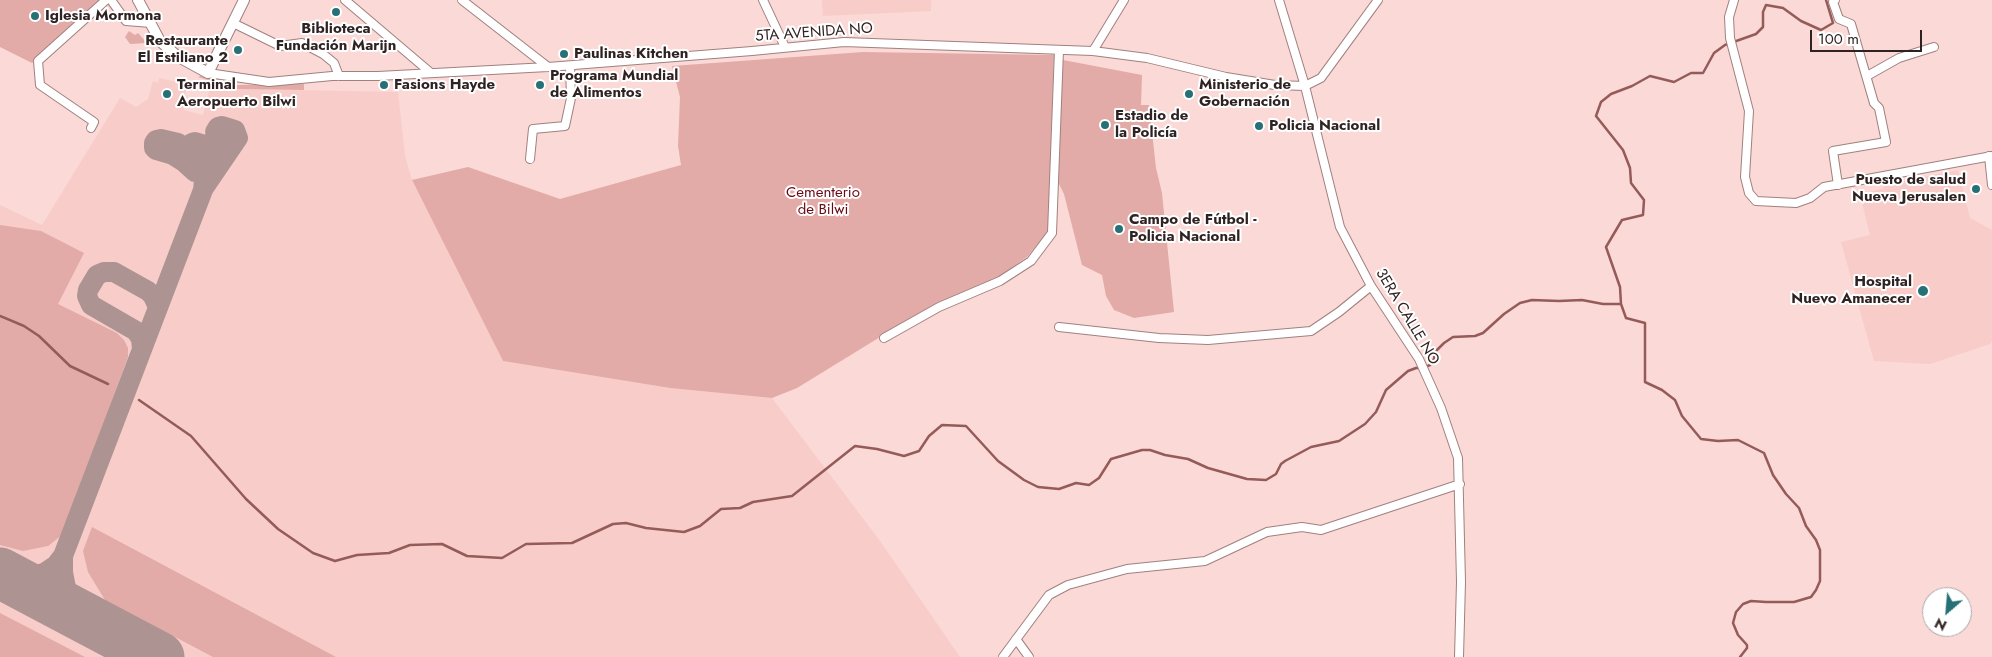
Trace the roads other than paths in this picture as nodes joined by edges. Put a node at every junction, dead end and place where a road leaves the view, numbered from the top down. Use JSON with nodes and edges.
{"nodes":[{"id":1,"x":106,"y":0,"type":"edge"},
{"id":2,"x":111,"y":0,"type":"edge"},
{"id":3,"x":138,"y":0,"type":"edge"},
{"id":4,"x":244,"y":0,"type":"edge"},
{"id":5,"x":345,"y":0,"type":"edge"},
{"id":6,"x":462,"y":0,"type":"edge"},
{"id":7,"x":763,"y":0,"type":"edge"},
{"id":8,"x":1124,"y":0,"type":"edge"},
{"id":9,"x":1279,"y":0,"type":"edge"},
{"id":10,"x":1378,"y":0,"type":"edge"},
{"id":11,"x":1734,"y":0,"type":"edge"},
{"id":12,"x":1835,"y":0,"type":"edge"},
{"id":13,"x":151,"y":23,"type":"junction"},
{"id":14,"x":233,"y":23,"type":"junction"},
{"id":15,"x":785,"y":47,"type":"junction"},
{"id":16,"x":1934,"y":47,"type":"dead end"},
{"id":17,"x":1059,"y":50,"type":"junction"},
{"id":18,"x":1093,"y":51,"type":"junction"},
{"id":19,"x":570,"y":66,"type":"junction"},
{"id":20,"x":548,"y":67,"type":"junction"},
{"id":21,"x":208,"y":73,"type":"junction"},
{"id":22,"x":431,"y":73,"type":"junction"},
{"id":23,"x":339,"y":76,"type":"junction"},
{"id":24,"x":1867,"y":76,"type":"junction"},
{"id":25,"x":1305,"y":86,"type":"junction"},
{"id":26,"x":91,"y":128,"type":"dead end"},
{"id":27,"x":1990,"y":156,"type":"edge"},
{"id":28,"x":530,"y":159,"type":"dead end"},
{"id":29,"x":1838,"y":184,"type":"junction"},
{"id":30,"x":1992,"y":185,"type":"edge"},
{"id":31,"x":1371,"y":286,"type":"junction"},
{"id":32,"x":1059,"y":327,"type":"dead end"},
{"id":33,"x":884,"y":338,"type":"dead end"},
{"id":34,"x":1460,"y":484,"type":"junction"},
{"id":35,"x":1016,"y":640,"type":"junction"},
{"id":36,"x":1003,"y":657,"type":"edge"},
{"id":37,"x":1029,"y":657,"type":"edge"},
{"id":38,"x":1459,"y":657,"type":"edge"}],
"edges":[{"from":1,"to":26,"type":"street"},
{"from":2,"to":13,"type":"street"},
{"from":3,"to":13,"type":"street"},
{"from":4,"to":14,"type":"street"},
{"from":5,"to":22,"type":"street"},
{"from":6,"to":20,"type":"street"},
{"from":7,"to":15,"type":"street"},
{"from":8,"to":18,"type":"street"},
{"from":9,"to":25,"type":"street","name":"3ERA CALLE NO"},
{"from":10,"to":25,"type":"street"},
{"from":11,"to":29,"type":"street"},
{"from":12,"to":24,"type":"street"},
{"from":13,"to":21,"type":"street"},
{"from":14,"to":21,"type":"street"},
{"from":14,"to":23,"type":"street"},
{"from":15,"to":17,"type":"street","name":"5TA AVENIDA NO"},
{"from":15,"to":19,"type":"street","name":"5TA AVENIDA NO"},
{"from":16,"to":24,"type":"street"},
{"from":17,"to":18,"type":"street","name":"5TA AVENIDA NO"},
{"from":17,"to":33,"type":"street"},
{"from":18,"to":25,"type":"street","name":"5TA AVENIDA NO"},
{"from":19,"to":20,"type":"street","name":"5TA AVENIDA NO"},
{"from":19,"to":28,"type":"street"},
{"from":20,"to":22,"type":"street","name":"5TA AVENIDA NO"},
{"from":21,"to":23,"type":"street","name":"5TA AVENIDA NO"},
{"from":22,"to":23,"type":"street","name":"5TA AVENIDA NO"},
{"from":24,"to":29,"type":"street"},
{"from":25,"to":31,"type":"street","name":"3ERA CALLE NO"},
{"from":27,"to":29,"type":"street"},
{"from":27,"to":30,"type":"street"},
{"from":31,"to":32,"type":"street"},
{"from":31,"to":34,"type":"street","name":"3ERA CALLE NO"},
{"from":34,"to":35,"type":"street"},
{"from":34,"to":38,"type":"street","name":"3ERA CALLE NO"},
{"from":35,"to":36,"type":"street"},
{"from":35,"to":37,"type":"street"}]}
